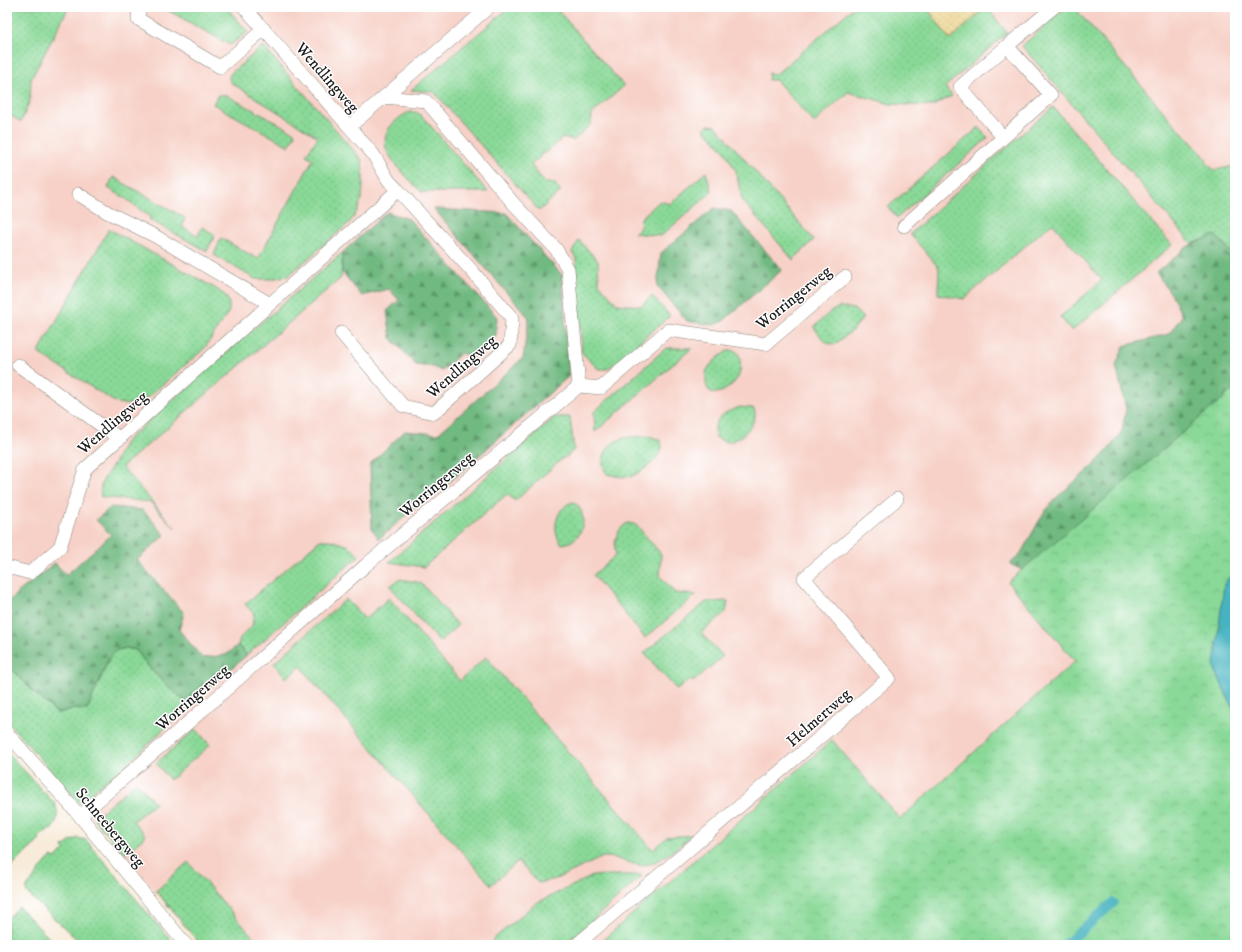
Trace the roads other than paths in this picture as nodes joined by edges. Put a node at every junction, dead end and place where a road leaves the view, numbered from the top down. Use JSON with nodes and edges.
{"nodes":[{"id":1,"x":139,"y":7,"type":"edge"},
{"id":2,"x":244,"y":7,"type":"edge"},
{"id":3,"x":489,"y":7,"type":"edge"},
{"id":4,"x":1054,"y":7,"type":"edge"},
{"id":5,"x":264,"y":29,"type":"junction"},
{"id":6,"x":1007,"y":46,"type":"junction"},
{"id":7,"x":384,"y":97,"type":"junction"},
{"id":8,"x":349,"y":127,"type":"junction"},
{"id":9,"x":1003,"y":137,"type":"junction"},
{"id":10,"x":398,"y":190,"type":"junction"},
{"id":11,"x":78,"y":194,"type":"dead end"},
{"id":12,"x":904,"y":226,"type":"dead end"},
{"id":13,"x":845,"y":277,"type":"dead end"},
{"id":14,"x":270,"y":304,"type":"junction"},
{"id":15,"x":340,"y":333,"type":"dead end"},
{"id":16,"x":18,"y":365,"type":"dead end"},
{"id":17,"x":579,"y":386,"type":"junction"},
{"id":18,"x":120,"y":439,"type":"junction"},
{"id":19,"x":897,"y":499,"type":"dead end"},
{"id":20,"x":7,"y":568,"type":"edge"},
{"id":21,"x":7,"y":733,"type":"edge"},
{"id":22,"x":80,"y":816,"type":"junction"},
{"id":23,"x":186,"y":945,"type":"edge"},
{"id":24,"x":576,"y":945,"type":"edge"}],
"edges":[{"from":1,"to":5,"type":"lane"},
{"from":2,"to":5,"type":"lane","name":"Wendlingweg"},
{"from":3,"to":7,"type":"lane"},
{"from":4,"to":6,"type":"lane"},
{"from":5,"to":8,"type":"lane","name":"Wendlingweg"},
{"from":6,"to":9,"type":"lane"},
{"from":6,"to":9,"type":"lane"},
{"from":7,"to":8,"type":"lane"},
{"from":7,"to":17,"type":"lane"},
{"from":8,"to":10,"type":"lane","name":"Wendlingweg"},
{"from":9,"to":12,"type":"lane"},
{"from":10,"to":14,"type":"lane","name":"Wendlingweg"},
{"from":10,"to":15,"type":"lane","name":"Wendlingweg"},
{"from":11,"to":14,"type":"lane"},
{"from":13,"to":17,"type":"lane","name":"Worringerweg"},
{"from":14,"to":18,"type":"lane","name":"Wendlingweg"},
{"from":16,"to":18,"type":"lane"},
{"from":17,"to":22,"type":"lane","name":"Worringerweg"},
{"from":18,"to":20,"type":"lane","name":"Wendlingweg"},
{"from":19,"to":24,"type":"lane","name":"Helmertweg"},
{"from":21,"to":22,"type":"lane","name":"Schneebergweg"},
{"from":22,"to":23,"type":"lane","name":"Schneebergweg"}]}
